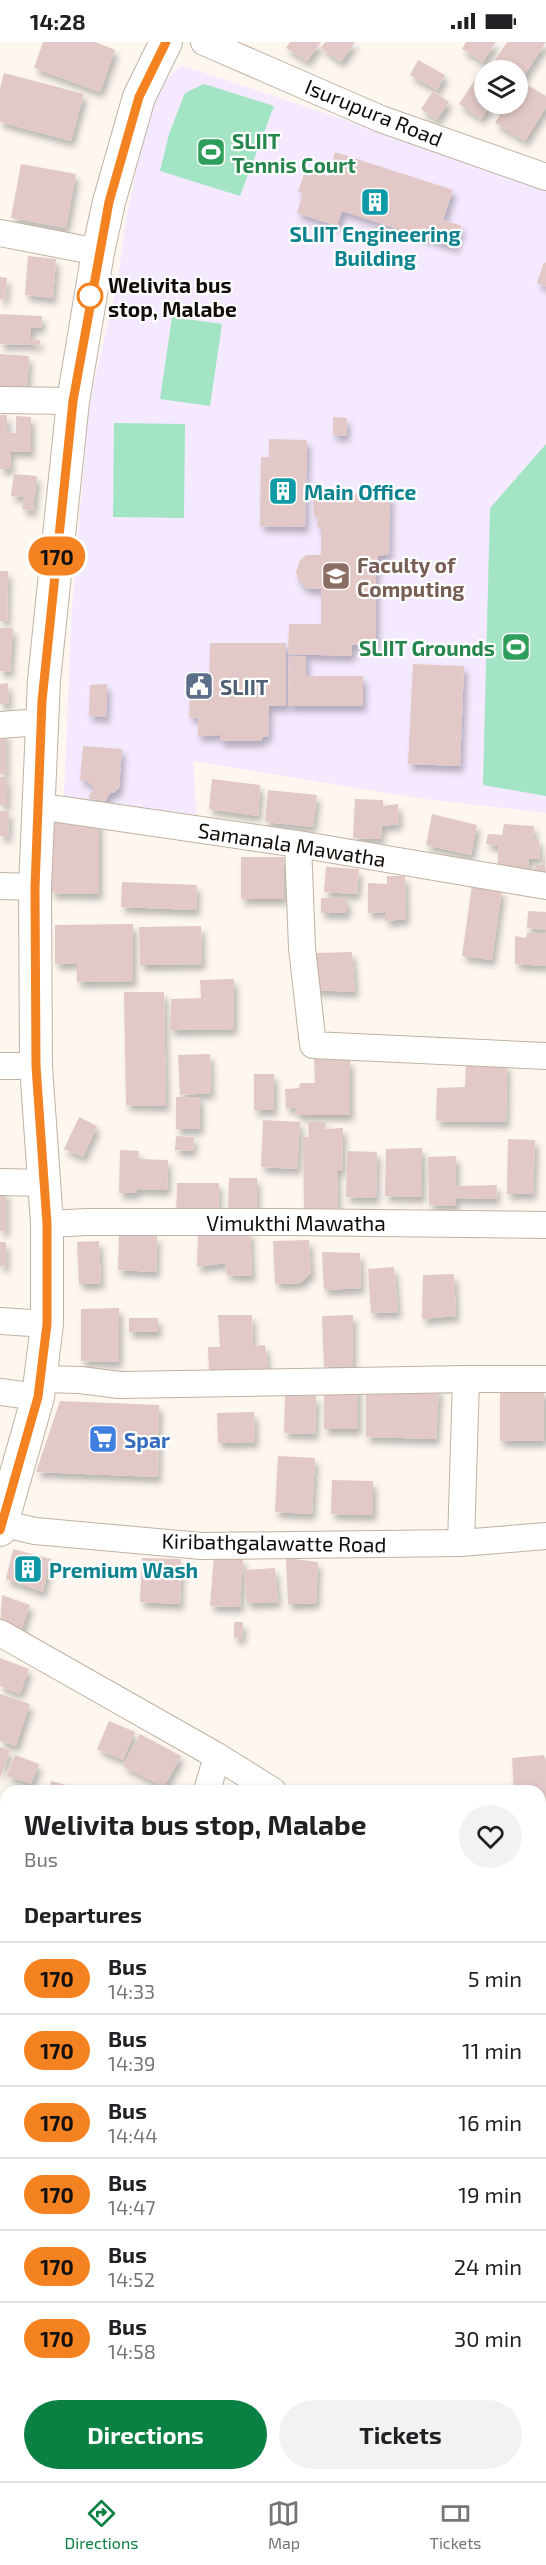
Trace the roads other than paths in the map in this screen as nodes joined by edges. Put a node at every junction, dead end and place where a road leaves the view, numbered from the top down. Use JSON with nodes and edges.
{"nodes":[{"id":1,"x":166,"y":42,"type":"edge"},
{"id":2,"x":204,"y":42,"type":"edge"},
{"id":3,"x":546,"y":177,"type":"edge"},
{"id":4,"x":0,"y":233,"type":"edge"},
{"id":5,"x":98,"y":252,"type":"junction"},
{"id":6,"x":0,"y":400,"type":"edge"},
{"id":7,"x":73,"y":401,"type":"junction"},
{"id":8,"x":41,"y":722,"type":"junction"},
{"id":9,"x":0,"y":725,"type":"edge"},
{"id":10,"x":37,"y":806,"type":"junction"},
{"id":11,"x":298,"y":844,"type":"junction"},
{"id":12,"x":0,"y":886,"type":"edge"},
{"id":13,"x":546,"y":886,"type":"edge"},
{"id":14,"x":35,"y":888,"type":"junction"},
{"id":15,"x":546,"y":1056,"type":"edge"},
{"id":16,"x":0,"y":1065,"type":"edge"},
{"id":17,"x":36,"y":1066,"type":"junction"},
{"id":18,"x":0,"y":1182,"type":"edge"},
{"id":19,"x":44,"y":1183,"type":"junction"},
{"id":20,"x":47,"y":1224,"type":"junction"},
{"id":21,"x":546,"y":1225,"type":"edge"},
{"id":22,"x":0,"y":1321,"type":"edge"},
{"id":23,"x":47,"y":1324,"type":"junction"},
{"id":24,"x":466,"y":1379,"type":"junction"},
{"id":25,"x":546,"y":1379,"type":"edge"},
{"id":26,"x":40,"y":1388,"type":"junction"},
{"id":27,"x":0,"y":1392,"type":"edge"},
{"id":28,"x":1,"y":1526,"type":"edge"},
{"id":29,"x":546,"y":1536,"type":"edge"},
{"id":30,"x":461,"y":1543,"type":"junction"},
{"id":31,"x":0,"y":1633,"type":"edge"},
{"id":32,"x":217,"y":1756,"type":"junction"},
{"id":33,"x":209,"y":1785,"type":"edge"},
{"id":34,"x":263,"y":1785,"type":"edge"}],
"edges":[{"from":1,"to":5,"type":"main road"},
{"from":2,"to":3,"type":"street","name":"Isurupura Road"},
{"from":4,"to":5,"type":"street"},
{"from":5,"to":7,"type":"main road"},
{"from":6,"to":7,"type":"street"},
{"from":7,"to":8,"type":"main road"},
{"from":8,"to":9,"type":"street"},
{"from":8,"to":10,"type":"main road"},
{"from":10,"to":11,"type":"street","name":"Samanala Mawatha"},
{"from":10,"to":14,"type":"main road"},
{"from":11,"to":13,"type":"street","name":"Samanala Mawatha"},
{"from":11,"to":15,"type":"street"},
{"from":12,"to":14,"type":"street"},
{"from":14,"to":17,"type":"main road"},
{"from":16,"to":17,"type":"street"},
{"from":17,"to":19,"type":"main road"},
{"from":18,"to":19,"type":"street"},
{"from":19,"to":20,"type":"main road"},
{"from":20,"to":21,"type":"street","name":"Vimukthi Mawatha"},
{"from":20,"to":23,"type":"main road"},
{"from":22,"to":23,"type":"street"},
{"from":23,"to":26,"type":"main road"},
{"from":24,"to":25,"type":"street"},
{"from":24,"to":26,"type":"street"},
{"from":24,"to":30,"type":"street"},
{"from":26,"to":27,"type":"street"},
{"from":26,"to":28,"type":"main road"},
{"from":28,"to":30,"type":"street","name":"Kiribathgalawatte Road"},
{"from":29,"to":30,"type":"street","name":"Kiribathgalawatte Road"},
{"from":31,"to":32,"type":"street"},
{"from":32,"to":33,"type":"street"},
{"from":32,"to":34,"type":"street"}]}
